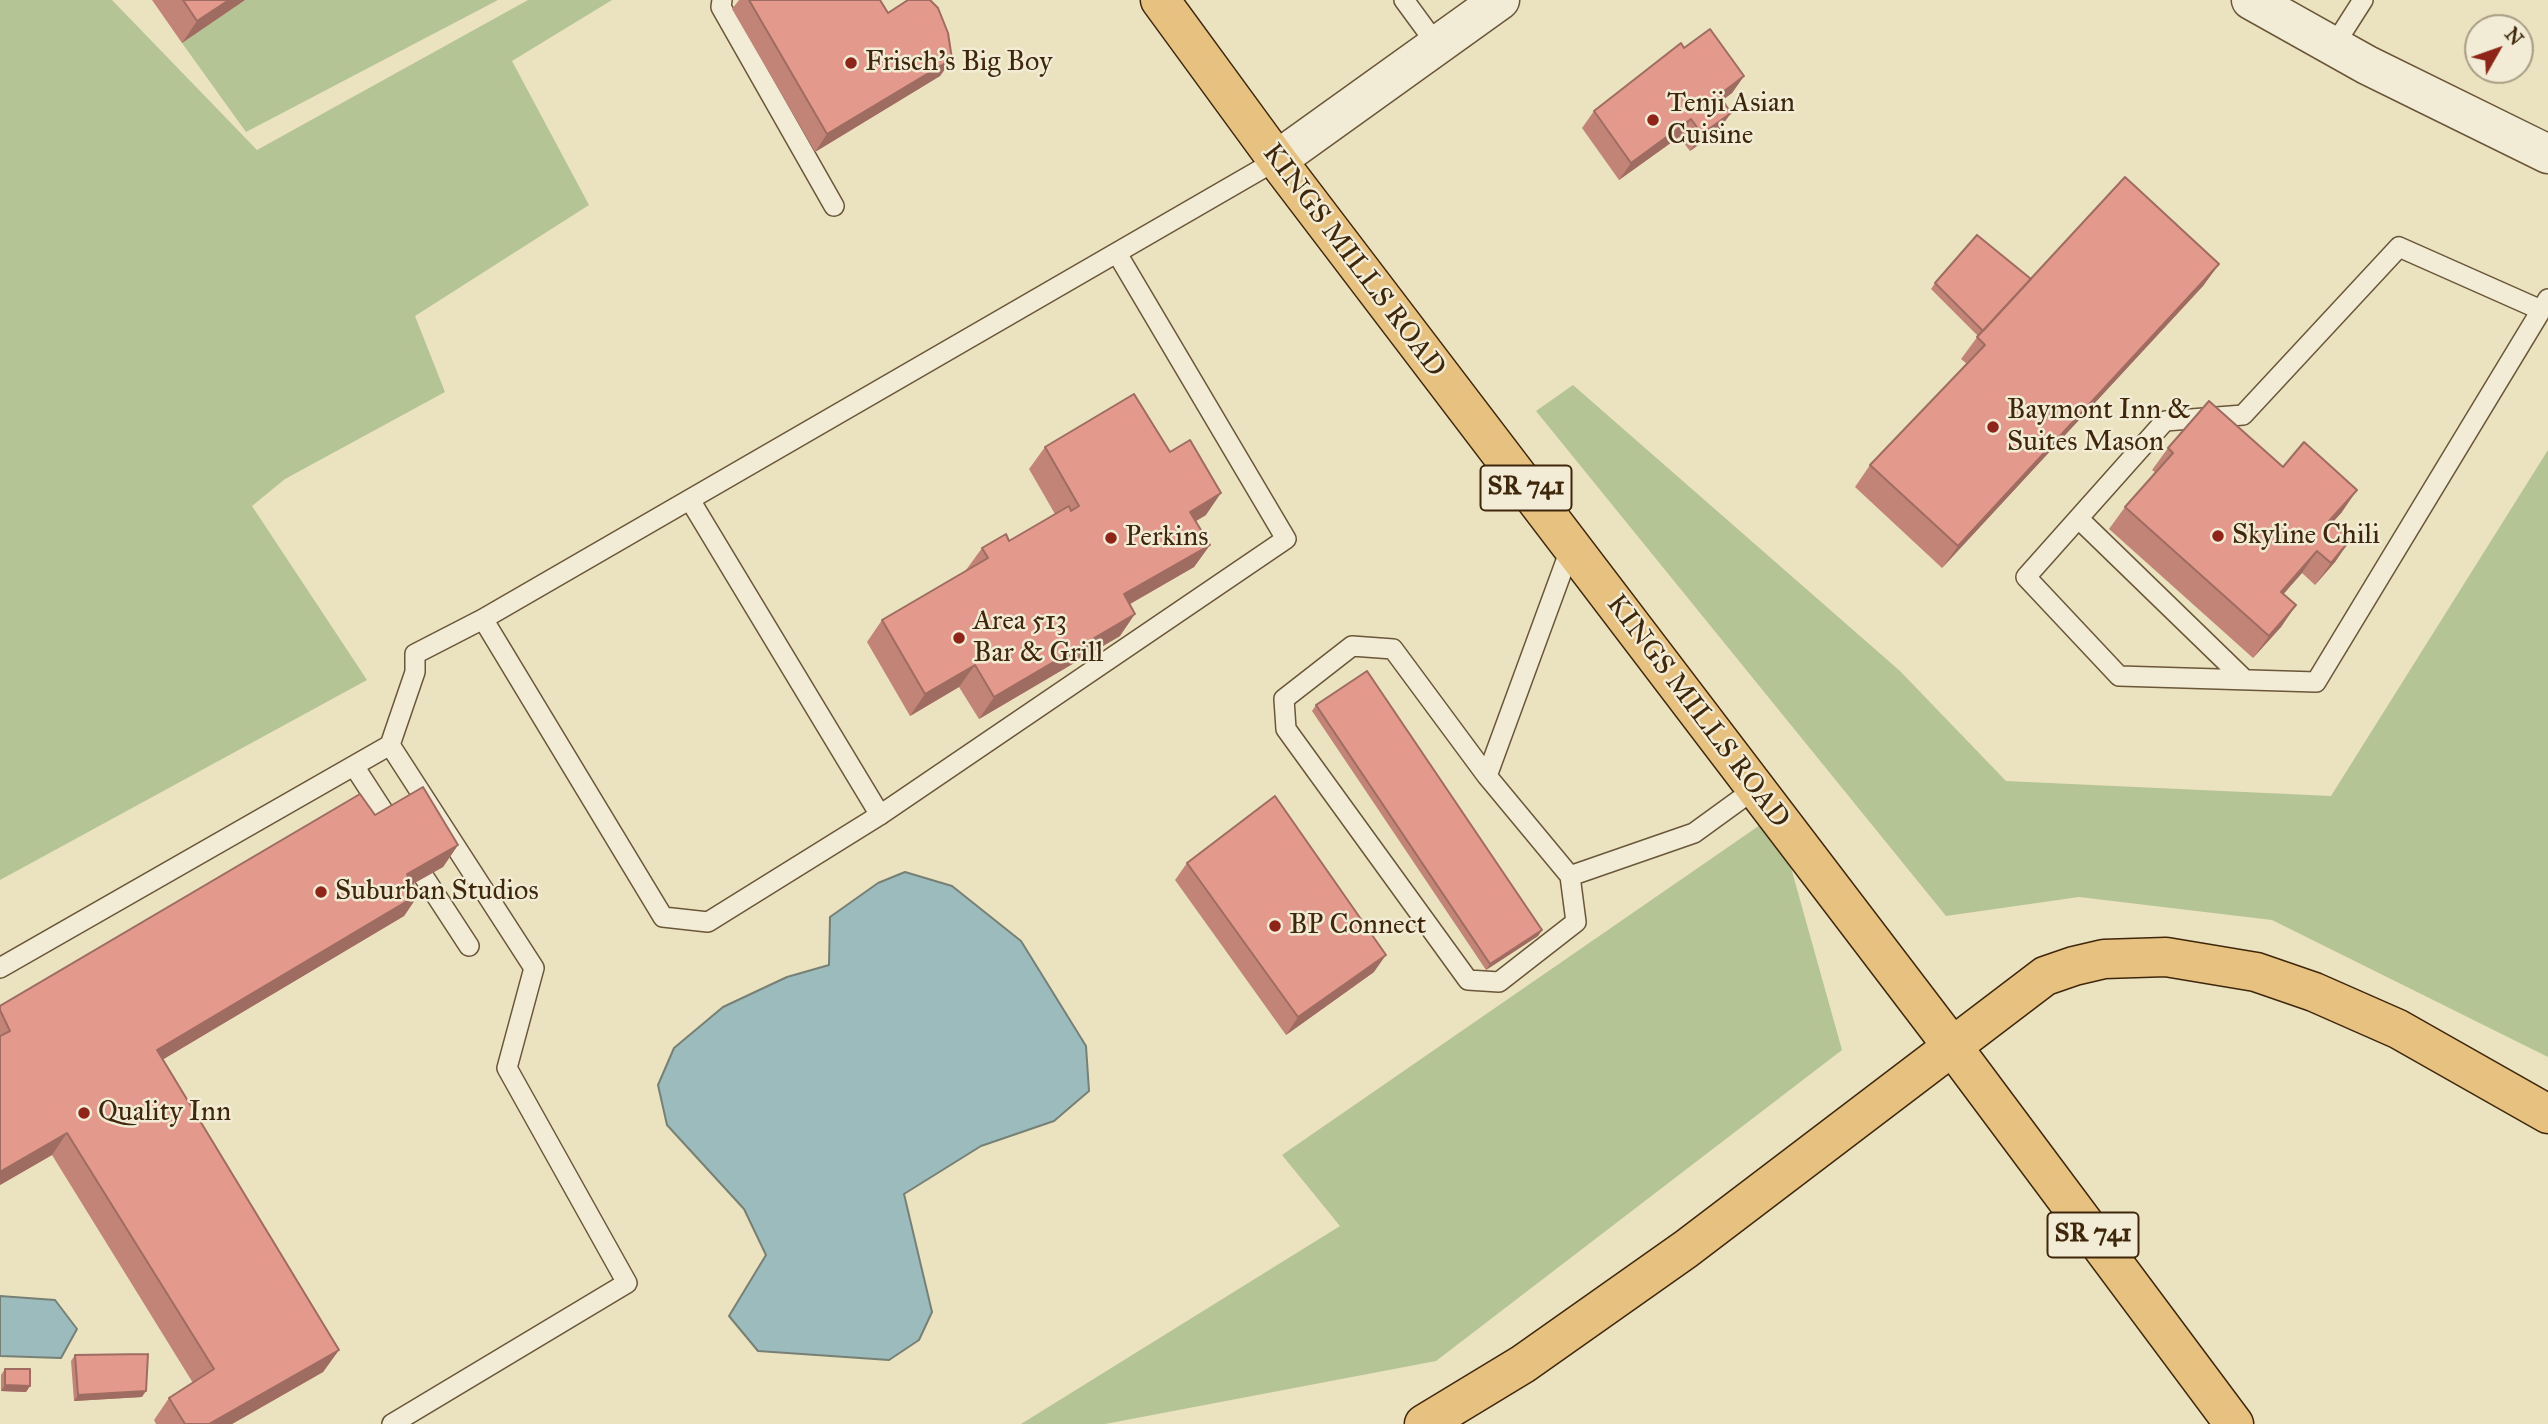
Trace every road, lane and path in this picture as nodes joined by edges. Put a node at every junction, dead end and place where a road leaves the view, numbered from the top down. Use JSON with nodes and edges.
{"nodes":[{"id":1,"x":722,"y":0,"type":"edge"},
{"id":2,"x":1160,"y":0,"type":"edge"},
{"id":3,"x":1404,"y":0,"type":"edge"},
{"id":4,"x":1500,"y":0,"type":"edge"},
{"id":5,"x":2251,"y":0,"type":"edge"},
{"id":6,"x":2363,"y":0,"type":"edge"},
{"id":7,"x":1437,"y":45,"type":"junction"},
{"id":8,"x":2333,"y":47,"type":"junction"},
{"id":9,"x":2548,"y":153,"type":"edge"},
{"id":10,"x":1277,"y":160,"type":"junction"},
{"id":11,"x":834,"y":206,"type":"dead end"},
{"id":12,"x":1118,"y":255,"type":"junction"},
{"id":13,"x":2545,"y":304,"type":"edge"},
{"id":14,"x":690,"y":500,"type":"junction"},
{"id":15,"x":2079,"y":519,"type":"junction"},
{"id":16,"x":1571,"y":547,"type":"junction"},
{"id":17,"x":483,"y":619,"type":"junction"},
{"id":18,"x":2245,"y":680,"type":"junction"},
{"id":19,"x":390,"y":744,"type":"junction"},
{"id":20,"x":354,"y":766,"type":"junction"},
{"id":21,"x":1488,"y":776,"type":"junction"},
{"id":22,"x":1755,"y":788,"type":"junction"},
{"id":23,"x":880,"y":816,"type":"junction"},
{"id":24,"x":389,"y":820,"type":"edge"},
{"id":25,"x":1570,"y":876,"type":"junction"},
{"id":26,"x":424,"y":877,"type":"edge"},
{"id":27,"x":469,"y":946,"type":"dead end"},
{"id":28,"x":0,"y":968,"type":"edge"},
{"id":29,"x":1952,"y":1046,"type":"junction"},
{"id":30,"x":2548,"y":1114,"type":"edge"},
{"id":31,"x":392,"y":1424,"type":"edge"},
{"id":32,"x":1424,"y":1424,"type":"edge"},
{"id":33,"x":2234,"y":1424,"type":"edge"}],
"edges":[{"from":1,"to":11,"type":"lane"},
{"from":2,"to":10,"type":"main road","name":"KINGS MILLS ROAD","number":"SR 741"},
{"from":3,"to":7,"type":"lane"},
{"from":4,"to":7,"type":"street"},
{"from":5,"to":8,"type":"street"},
{"from":6,"to":8,"type":"lane"},
{"from":7,"to":10,"type":"street"},
{"from":8,"to":9,"type":"street"},
{"from":10,"to":12,"type":"lane"},
{"from":10,"to":16,"type":"main road","name":"KINGS MILLS ROAD","number":"SR 741"},
{"from":12,"to":14,"type":"lane"},
{"from":12,"to":23,"type":"lane"},
{"from":13,"to":15,"type":"lane"},
{"from":13,"to":18,"type":"lane"},
{"from":14,"to":17,"type":"lane"},
{"from":14,"to":23,"type":"lane"},
{"from":15,"to":18,"type":"lane"},
{"from":15,"to":18,"type":"lane"},
{"from":16,"to":21,"type":"lane"},
{"from":16,"to":22,"type":"main road","name":"KINGS MILLS ROAD","number":"SR 741"},
{"from":17,"to":19,"type":"lane"},
{"from":17,"to":23,"type":"lane"},
{"from":19,"to":20,"type":"lane"},
{"from":19,"to":31,"type":"lane"},
{"from":20,"to":24,"type":"lane"},
{"from":20,"to":28,"type":"lane"},
{"from":21,"to":25,"type":"lane"},
{"from":21,"to":25,"type":"lane"},
{"from":22,"to":25,"type":"lane"},
{"from":22,"to":29,"type":"main road","name":"KINGS MILLS ROAD","number":"SR 741"},
{"from":26,"to":27,"type":"lane"},
{"from":29,"to":30,"type":"main road"},
{"from":29,"to":32,"type":"main road"},
{"from":29,"to":33,"type":"main road","name":"KINGS MILLS ROAD","number":"SR 741"}]}
